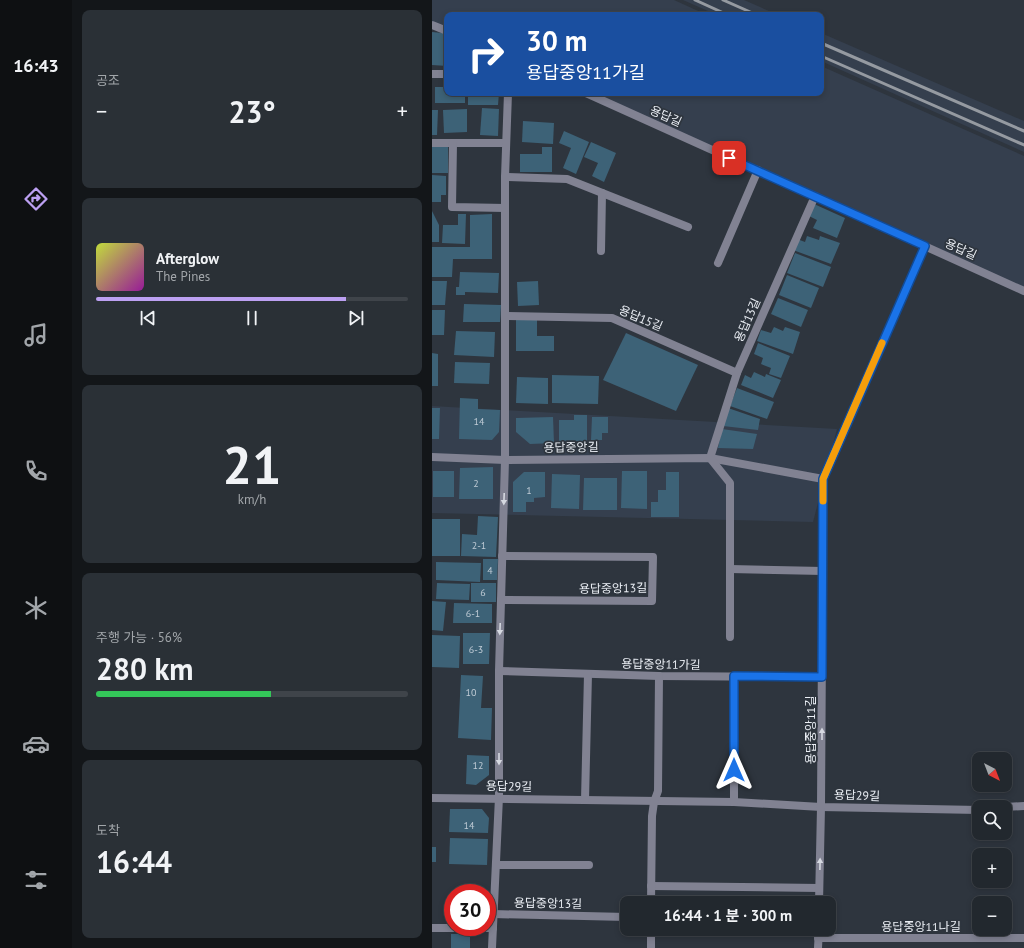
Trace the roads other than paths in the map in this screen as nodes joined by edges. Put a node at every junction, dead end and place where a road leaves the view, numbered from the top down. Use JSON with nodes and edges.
{"nodes":[{"id":1,"x":432,"y":25,"type":"edge"},
{"id":2,"x":444,"y":30,"type":"edge"},
{"id":3,"x":432,"y":74,"type":"edge"},
{"id":4,"x":444,"y":74,"type":"edge"},
{"id":5,"x":508,"y":96,"type":"edge"},
{"id":6,"x":593,"y":96,"type":"edge"},
{"id":7,"x":432,"y":143,"type":"edge"},
{"id":8,"x":453,"y":143,"type":"junction"},
{"id":9,"x":506,"y":143,"type":"junction"},
{"id":10,"x":758,"y":170,"type":"junction"},
{"id":11,"x":505,"y":177,"type":"junction"},
{"id":12,"x":602,"y":193,"type":"junction"},
{"id":13,"x":815,"y":196,"type":"junction"},
{"id":14,"x":505,"y":208,"type":"junction"},
{"id":15,"x":688,"y":226,"type":"dead end"},
{"id":16,"x":925,"y":246,"type":"junction"},
{"id":17,"x":601,"y":251,"type":"dead end"},
{"id":18,"x":718,"y":263,"type":"dead end"},
{"id":19,"x":1024,"y":291,"type":"edge"},
{"id":20,"x":506,"y":316,"type":"junction"},
{"id":21,"x":737,"y":373,"type":"junction"},
{"id":22,"x":432,"y":457,"type":"edge"},
{"id":23,"x":710,"y":458,"type":"junction"},
{"id":24,"x":505,"y":460,"type":"junction"},
{"id":25,"x":823,"y":479,"type":"junction"},
{"id":26,"x":502,"y":556,"type":"junction"},
{"id":27,"x":730,"y":569,"type":"junction"},
{"id":28,"x":822,"y":571,"type":"junction"},
{"id":29,"x":501,"y":600,"type":"junction"},
{"id":30,"x":730,"y":637,"type":"dead end"},
{"id":31,"x":499,"y":672,"type":"junction"},
{"id":32,"x":588,"y":674,"type":"junction"},
{"id":33,"x":659,"y":676,"type":"junction"},
{"id":34,"x":734,"y":676,"type":"junction"},
{"id":35,"x":822,"y":677,"type":"junction"},
{"id":36,"x":499,"y":797,"type":"junction"},
{"id":37,"x":432,"y":798,"type":"edge"},
{"id":38,"x":585,"y":800,"type":"junction"},
{"id":39,"x":654,"y":802,"type":"junction"},
{"id":40,"x":734,"y":802,"type":"junction"},
{"id":41,"x":821,"y":806,"type":"junction"},
{"id":42,"x":1024,"y":806,"type":"edge"},
{"id":43,"x":1012,"y":807,"type":"edge"},
{"id":44,"x":972,"y":810,"type":"edge"},
{"id":45,"x":496,"y":865,"type":"junction"},
{"id":46,"x":589,"y":865,"type":"dead end"},
{"id":47,"x":495,"y":884,"type":"edge"},
{"id":48,"x":651,"y":886,"type":"junction"},
{"id":49,"x":819,"y":888,"type":"junction"},
{"id":50,"x":651,"y":896,"type":"edge"},
{"id":51,"x":819,"y":896,"type":"edge"},
{"id":52,"x":496,"y":914,"type":"edge"},
{"id":53,"x":620,"y":917,"type":"edge"},
{"id":54,"x":432,"y":928,"type":"edge"},
{"id":55,"x":444,"y":928,"type":"edge"},
{"id":56,"x":493,"y":936,"type":"edge"},
{"id":57,"x":651,"y":936,"type":"edge"},
{"id":58,"x":818,"y":938,"type":"joint"},
{"id":59,"x":1024,"y":938,"type":"edge"},
{"id":60,"x":492,"y":948,"type":"edge"},
{"id":61,"x":651,"y":948,"type":"edge"},
{"id":62,"x":818,"y":948,"type":"edge"}],
"edges":[{"from":1,"to":2,"type":"street"},
{"from":3,"to":4,"type":"street"},
{"from":5,"to":9,"type":"street"},
{"from":6,"to":10,"type":"street","name":"용답길"},
{"from":7,"to":8,"type":"street"},
{"from":8,"to":9,"type":"street"},
{"from":8,"to":14,"type":"street"},
{"from":9,"to":11,"type":"street"},
{"from":10,"to":13,"type":"street","name":"용답길"},
{"from":10,"to":18,"type":"street"},
{"from":11,"to":12,"type":"street"},
{"from":11,"to":14,"type":"street"},
{"from":12,"to":15,"type":"street"},
{"from":12,"to":17,"type":"street"},
{"from":13,"to":16,"type":"street","name":"용답길"},
{"from":13,"to":21,"type":"street","name":"용답13길"},
{"from":14,"to":20,"type":"street"},
{"from":16,"to":19,"type":"street","name":"용답길"},
{"from":16,"to":25,"type":"street"},
{"from":20,"to":21,"type":"street","name":"용답15길"},
{"from":20,"to":24,"type":"street"},
{"from":21,"to":23,"type":"street","name":"용답13길"},
{"from":22,"to":24,"type":"street","name":"용답중앙길"},
{"from":23,"to":24,"type":"street","name":"용답중앙길"},
{"from":23,"to":25,"type":"street","name":"용답중앙길"},
{"from":23,"to":27,"type":"street"},
{"from":24,"to":26,"type":"street","one_way":true},
{"from":25,"to":28,"type":"street","name":"용답중앙11길"},
{"from":26,"to":29,"type":"street"},
{"from":26,"to":29,"type":"street","name":"용답중앙13길"},
{"from":27,"to":28,"type":"street"},
{"from":27,"to":30,"type":"street"},
{"from":28,"to":35,"type":"street","name":"용답중앙11길"},
{"from":29,"to":31,"type":"street","one_way":true},
{"from":31,"to":32,"type":"street","name":"용답중앙11가길"},
{"from":31,"to":36,"type":"street","one_way":true},
{"from":32,"to":33,"type":"street","name":"용답중앙11가길"},
{"from":32,"to":38,"type":"street"},
{"from":33,"to":34,"type":"street","name":"용답중앙11가길"},
{"from":33,"to":39,"type":"street"},
{"from":34,"to":35,"type":"street","name":"용답중앙11가길"},
{"from":34,"to":40,"type":"street"},
{"from":41,"to":35,"type":"street","name":"용답중앙11길","one_way":true},
{"from":36,"to":37,"type":"street","name":"용답29길"},
{"from":36,"to":38,"type":"street","name":"용답29길"},
{"from":36,"to":45,"type":"street"},
{"from":38,"to":39,"type":"street","name":"용답29길"},
{"from":39,"to":40,"type":"street","name":"용답29길"},
{"from":39,"to":48,"type":"street"},
{"from":40,"to":41,"type":"street","name":"용답29길"},
{"from":41,"to":44,"type":"street","name":"용답29길"},
{"from":49,"to":41,"type":"street","name":"용답중앙11길","one_way":true},
{"from":42,"to":43,"type":"street"},
{"from":45,"to":46,"type":"street"},
{"from":45,"to":47,"type":"street"},
{"from":48,"to":49,"type":"street"},
{"from":48,"to":50,"type":"street"},
{"from":49,"to":51,"type":"street","name":"용답중앙11길"},
{"from":52,"to":53,"type":"street","name":"용답중앙13길"},
{"from":54,"to":55,"type":"street"},
{"from":56,"to":60,"type":"street"},
{"from":57,"to":61,"type":"street"},
{"from":58,"to":59,"type":"street","name":"용답중앙11나길"},
{"from":58,"to":62,"type":"street"}]}
